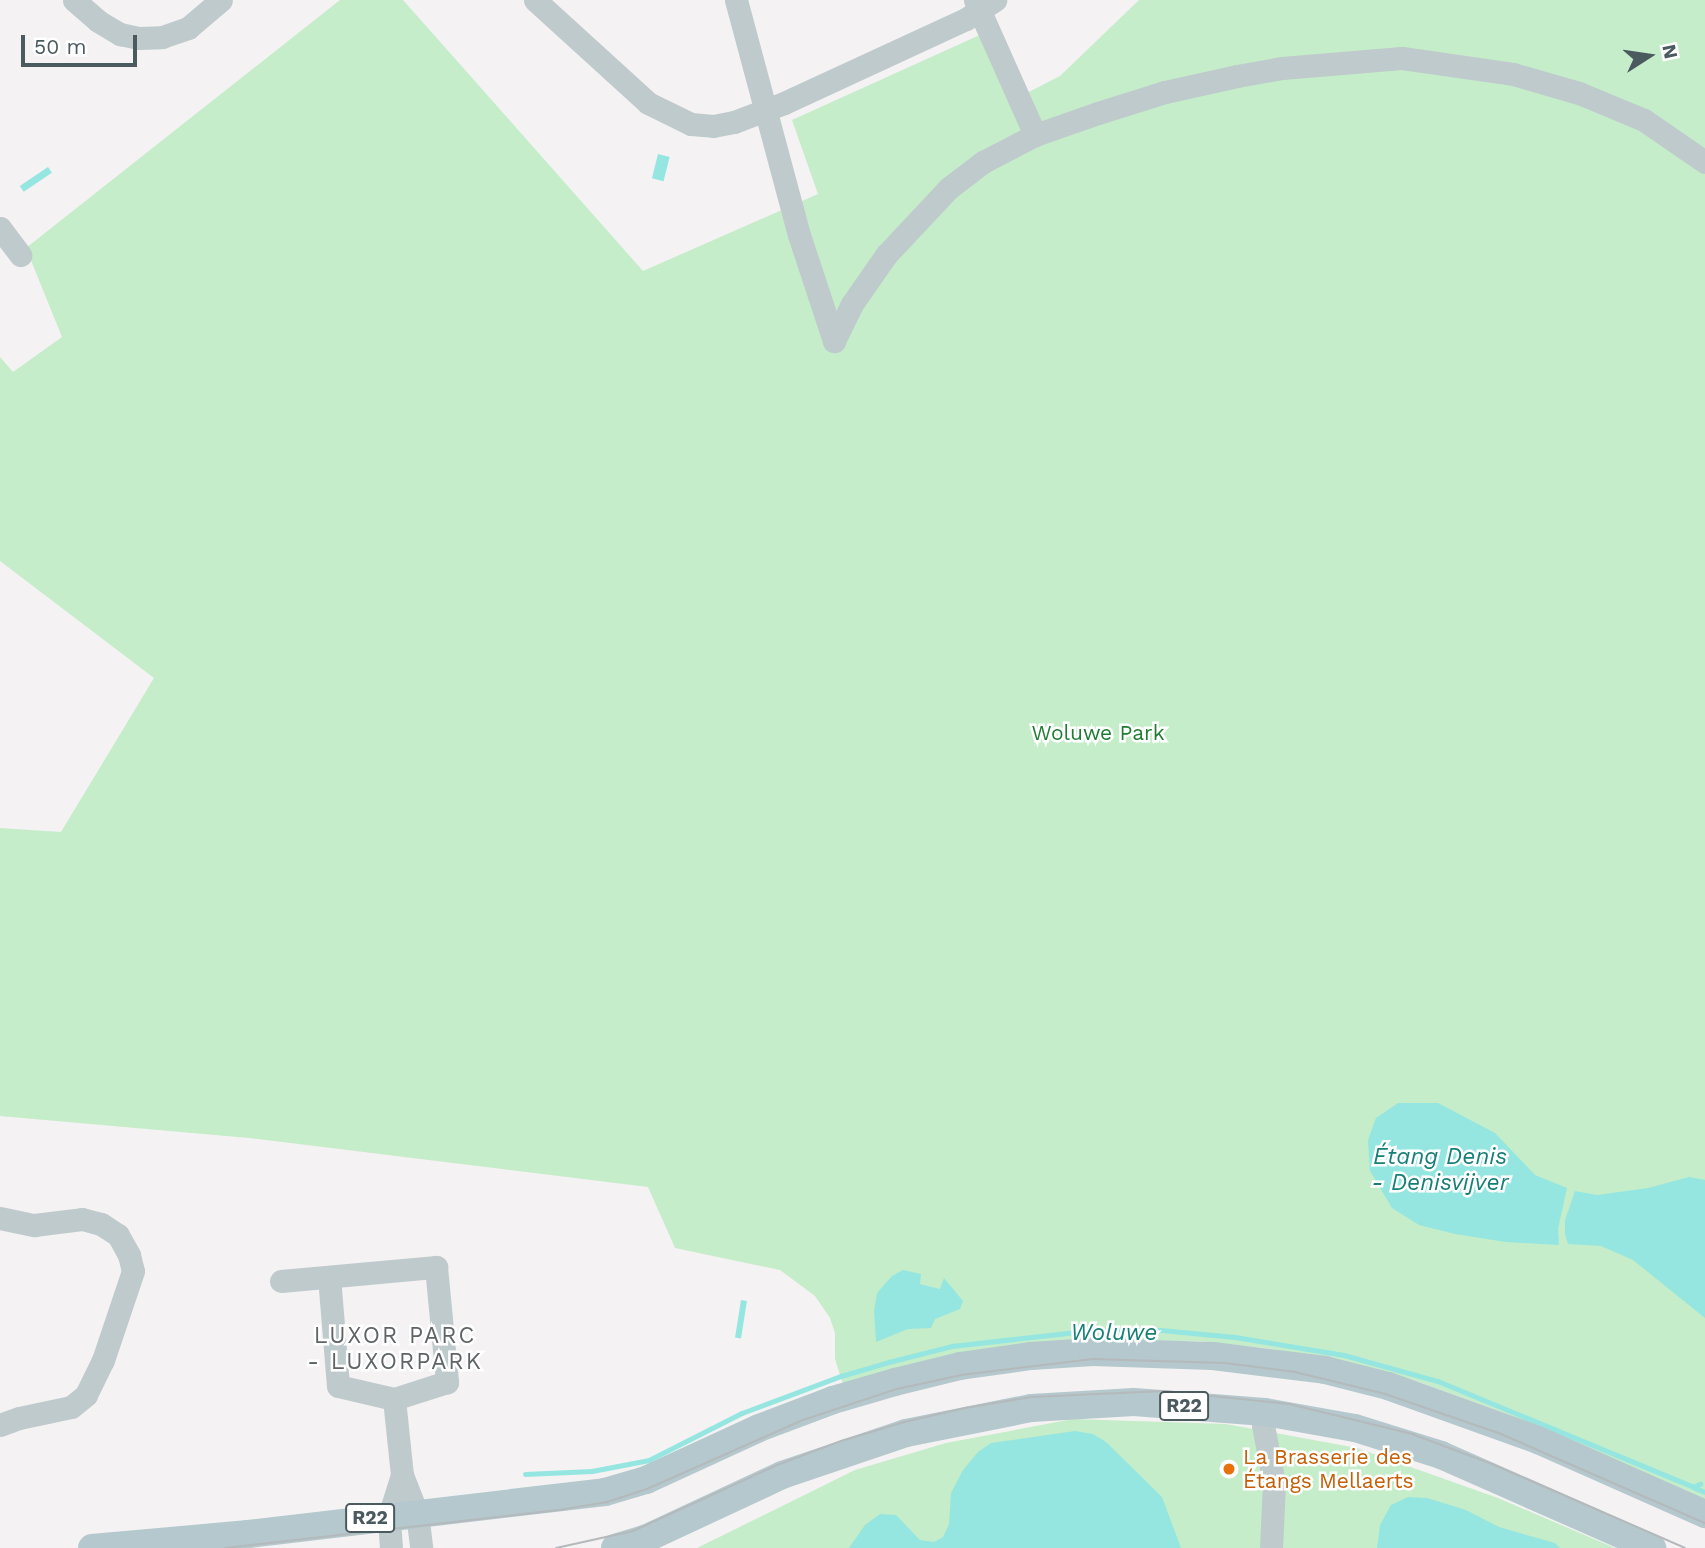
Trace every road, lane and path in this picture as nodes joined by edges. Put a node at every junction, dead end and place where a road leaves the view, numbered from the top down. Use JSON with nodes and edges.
{"nodes":[{"id":1,"x":74,"y":0,"type":"edge"},
{"id":2,"x":222,"y":0,"type":"edge"},
{"id":3,"x":535,"y":0,"type":"edge"},
{"id":4,"x":736,"y":0,"type":"edge"},
{"id":5,"x":983,"y":4,"type":"edge"},
{"id":6,"x":767,"y":110,"type":"junction"},
{"id":7,"x":1035,"y":135,"type":"junction"},
{"id":8,"x":1705,"y":162,"type":"edge"},
{"id":9,"x":0,"y":228,"type":"edge"},
{"id":10,"x":20,"y":255,"type":"dead end"},
{"id":11,"x":0,"y":1218,"type":"edge"},
{"id":12,"x":329,"y":1277,"type":"junction"},
{"id":13,"x":281,"y":1281,"type":"dead end"},
{"id":14,"x":394,"y":1399,"type":"junction"},
{"id":15,"x":1265,"y":1412,"type":"junction"},
{"id":16,"x":0,"y":1425,"type":"edge"},
{"id":17,"x":402,"y":1475,"type":"junction"},
{"id":18,"x":416,"y":1513,"type":"junction"},
{"id":19,"x":1705,"y":1514,"type":"edge"},
{"id":20,"x":389,"y":1516,"type":"junction"},
{"id":21,"x":652,"y":1543,"type":"edge"},
{"id":22,"x":92,"y":1548,"type":"edge"},
{"id":23,"x":391,"y":1548,"type":"edge"},
{"id":24,"x":421,"y":1548,"type":"edge"},
{"id":25,"x":615,"y":1548,"type":"edge"},
{"id":26,"x":1271,"y":1548,"type":"edge"},
{"id":27,"x":1652,"y":1548,"type":"edge"}],
"edges":[{"from":1,"to":2,"type":"street"},
{"from":3,"to":6,"type":"street"},
{"from":4,"to":6,"type":"street"},
{"from":5,"to":6,"type":"street"},
{"from":5,"to":7,"type":"street"},
{"from":6,"to":7,"type":"street"},
{"from":7,"to":8,"type":"street"},
{"from":9,"to":10,"type":"street"},
{"from":11,"to":16,"type":"street"},
{"from":12,"to":13,"type":"street"},
{"from":12,"to":14,"type":"street"},
{"from":12,"to":14,"type":"street"},
{"from":14,"to":17,"type":"street"},
{"from":15,"to":21,"type":"main road","number":"R22"},
{"from":15,"to":26,"type":"street"},
{"from":15,"to":27,"type":"main road","number":"R22"},
{"from":17,"to":18,"type":"street"},
{"from":17,"to":20,"type":"street"},
{"from":18,"to":19,"type":"main road","number":"R22"},
{"from":18,"to":20,"type":"main road","number":"R22"},
{"from":18,"to":24,"type":"street"},
{"from":20,"to":22,"type":"main road","number":"R22"},
{"from":20,"to":23,"type":"street"},
{"from":21,"to":25,"type":"main road","number":"R22"}]}
